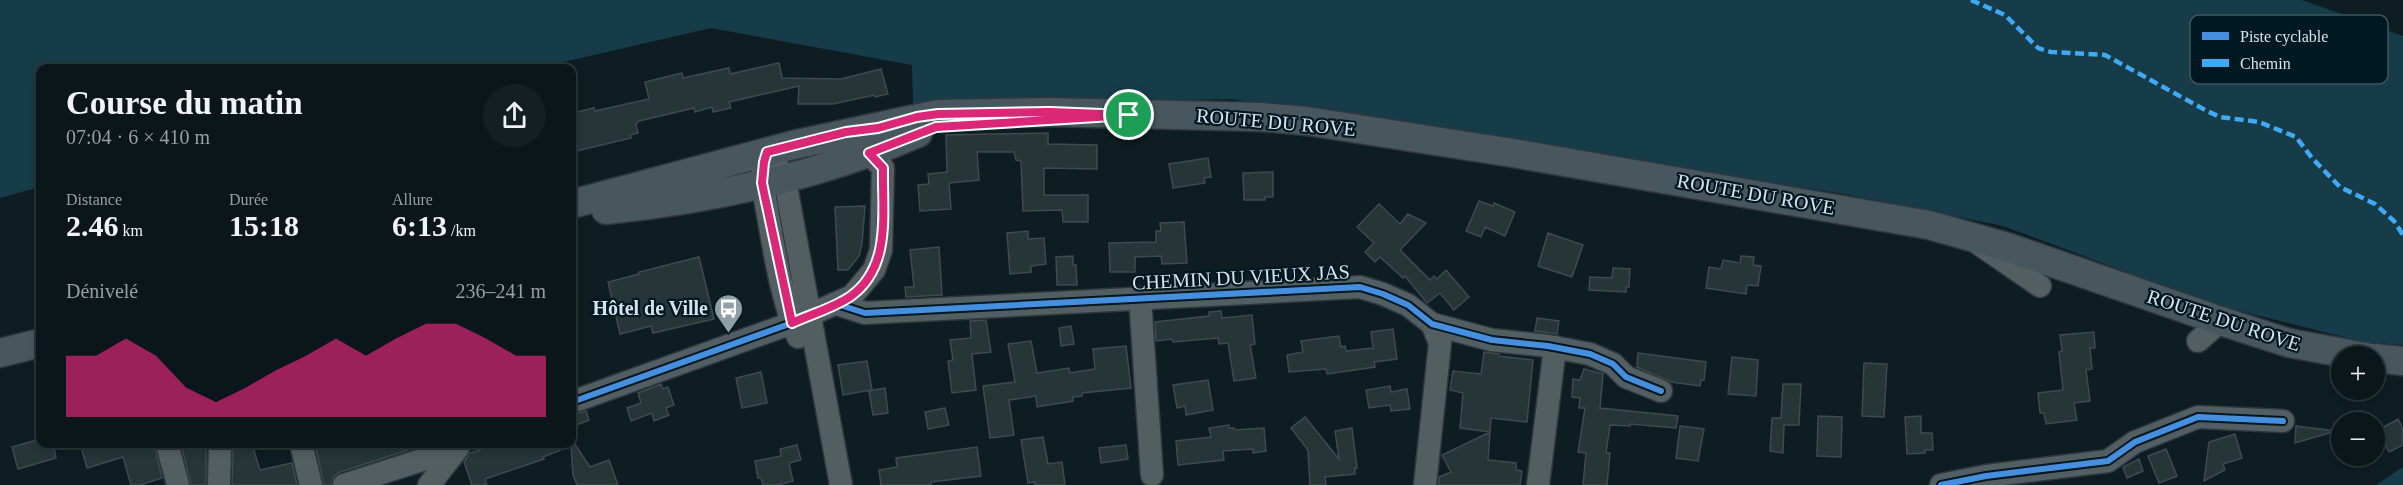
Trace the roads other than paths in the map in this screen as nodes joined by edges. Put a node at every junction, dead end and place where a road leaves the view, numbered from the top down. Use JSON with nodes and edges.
{"nodes":[{"id":1,"x":1129,"y":115,"type":"junction"},
{"id":2,"x":767,"y":152,"type":"junction"},
{"id":3,"x":878,"y":170,"type":"junction"},
{"id":4,"x":773,"y":180,"type":"junction"},
{"id":5,"x":576,"y":203,"type":"edge"},
{"id":6,"x":576,"y":214,"type":"edge"},
{"id":7,"x":1963,"y":234,"type":"junction"},
{"id":8,"x":2040,"y":286,"type":"dead end"},
{"id":9,"x":1140,"y":298,"type":"junction"},
{"id":10,"x":837,"y":304,"type":"junction"},
{"id":11,"x":801,"y":319,"type":"junction"},
{"id":12,"x":2221,"y":321,"type":"junction"},
{"id":13,"x":1432,"y":324,"type":"junction"},
{"id":14,"x":2198,"y":341,"type":"dead end"},
{"id":15,"x":36,"y":344,"type":"edge"},
{"id":16,"x":1555,"y":347,"type":"junction"},
{"id":17,"x":2331,"y":350,"type":"edge"},
{"id":18,"x":0,"y":353,"type":"edge"},
{"id":19,"x":2385,"y":359,"type":"edge"},
{"id":20,"x":2403,"y":361,"type":"edge"},
{"id":21,"x":1661,"y":391,"type":"dead end"},
{"id":22,"x":576,"y":401,"type":"edge"},
{"id":23,"x":2283,"y":421,"type":"dead end"},
{"id":24,"x":168,"y":448,"type":"edge"},
{"id":25,"x":220,"y":448,"type":"edge"},
{"id":26,"x":302,"y":448,"type":"edge"},
{"id":27,"x":451,"y":448,"type":"edge"},
{"id":28,"x":1152,"y":474,"type":"dead end"},
{"id":29,"x":178,"y":485,"type":"edge"},
{"id":30,"x":219,"y":485,"type":"edge"},
{"id":31,"x":311,"y":485,"type":"edge"},
{"id":32,"x":344,"y":485,"type":"edge"},
{"id":33,"x":429,"y":485,"type":"edge"},
{"id":34,"x":841,"y":485,"type":"edge"},
{"id":35,"x":1425,"y":485,"type":"edge"},
{"id":36,"x":1538,"y":485,"type":"edge"},
{"id":37,"x":1941,"y":485,"type":"edge"}],
"edges":[{"from":1,"to":2,"type":"main road"},
{"from":1,"to":3,"type":"main road"},
{"from":1,"to":7,"type":"main road","name":"ROUTE DU ROVE"},
{"from":2,"to":4,"type":"street"},
{"from":2,"to":5,"type":"main road"},
{"from":3,"to":4,"type":"main road"},
{"from":3,"to":10,"type":"street"},
{"from":4,"to":6,"type":"main road"},
{"from":4,"to":11,"type":"street"},
{"from":7,"to":8,"type":"street"},
{"from":7,"to":12,"type":"main road","name":"ROUTE DU ROVE"},
{"from":9,"to":10,"type":"street","name":"CHEMIN DU VIEUX JAS"},
{"from":9,"to":13,"type":"street","name":"CHEMIN DU VIEUX JAS"},
{"from":9,"to":28,"type":"street"},
{"from":10,"to":11,"type":"street"},
{"from":11,"to":22,"type":"street"},
{"from":11,"to":34,"type":"street"},
{"from":12,"to":14,"type":"street"},
{"from":12,"to":17,"type":"main road","name":"ROUTE DU ROVE"},
{"from":13,"to":16,"type":"street","name":"CHEMIN DU VIEUX JAS"},
{"from":13,"to":35,"type":"street"},
{"from":15,"to":18,"type":"main road"},
{"from":16,"to":21,"type":"street","name":"CHEMIN DU VIEUX JAS"},
{"from":16,"to":36,"type":"street"},
{"from":19,"to":20,"type":"main road"},
{"from":23,"to":37,"type":"street"},
{"from":24,"to":29,"type":"street"},
{"from":25,"to":30,"type":"street"},
{"from":26,"to":31,"type":"street"},
{"from":27,"to":32,"type":"street"},
{"from":27,"to":33,"type":"street"}]}
